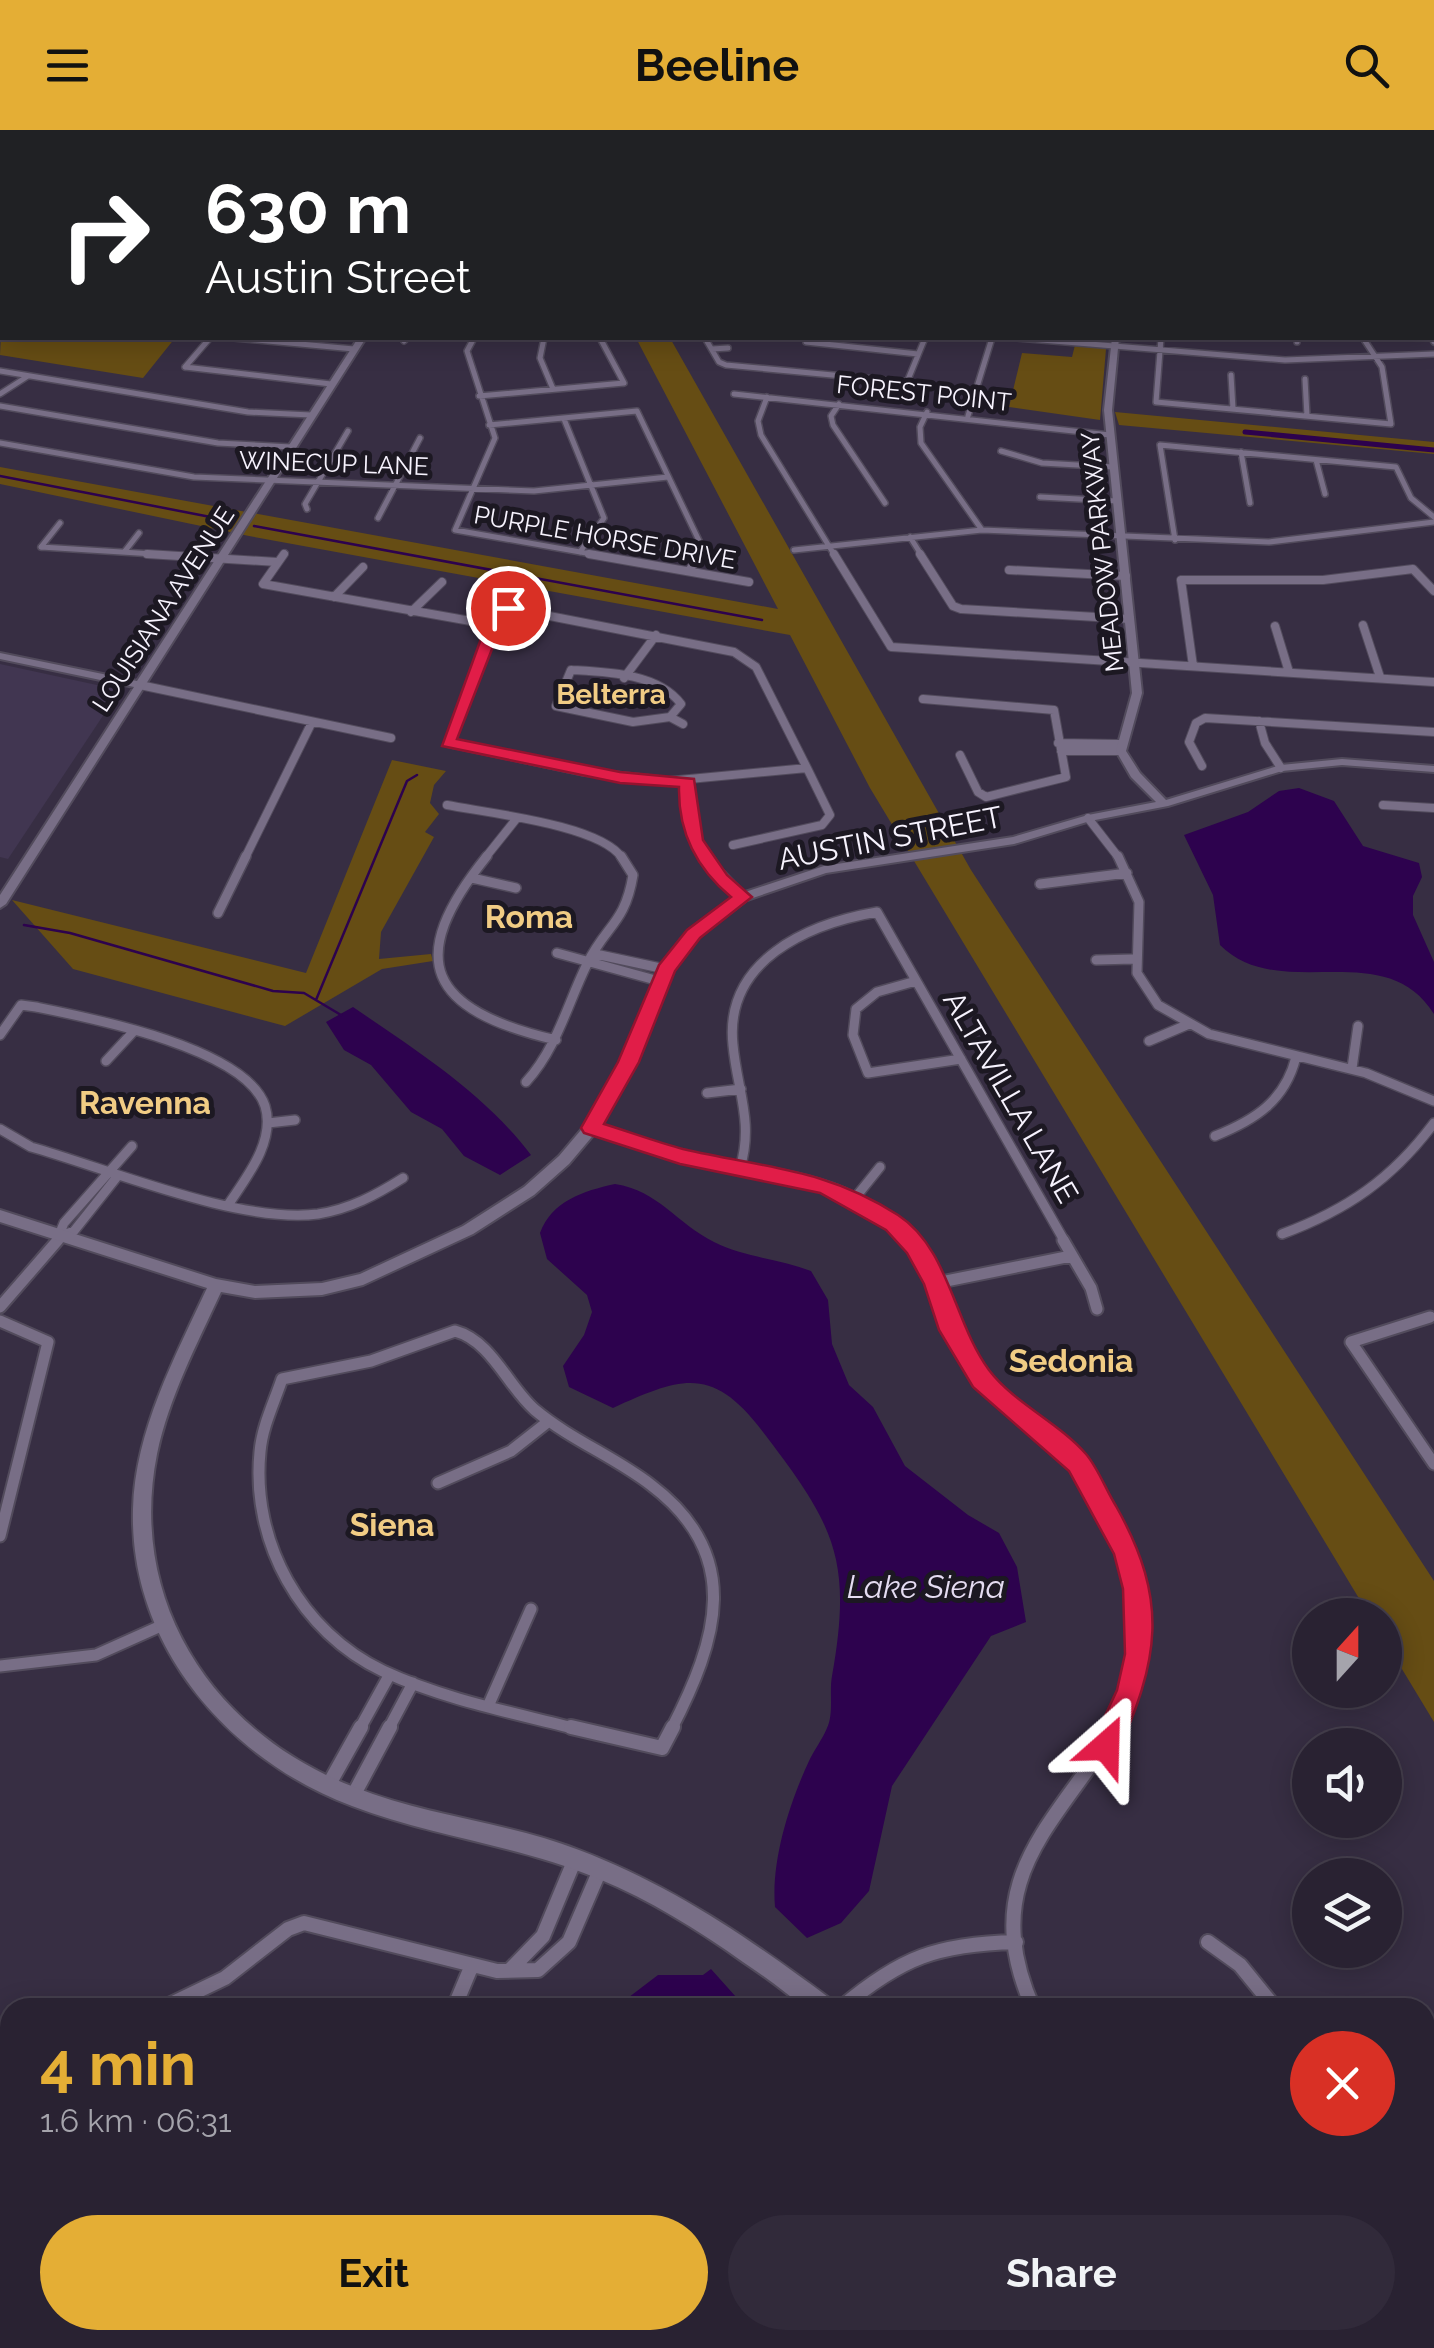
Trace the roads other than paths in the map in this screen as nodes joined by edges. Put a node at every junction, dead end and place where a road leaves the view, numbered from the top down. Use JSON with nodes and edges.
{"nodes":[{"id":1,"x":208,"y":340,"type":"edge"},
{"id":2,"x":256,"y":340,"type":"edge"},
{"id":3,"x":361,"y":340,"type":"edge"},
{"id":4,"x":473,"y":340,"type":"edge"},
{"id":5,"x":543,"y":340,"type":"edge"},
{"id":6,"x":601,"y":340,"type":"edge"},
{"id":7,"x":706,"y":340,"type":"edge"},
{"id":8,"x":923,"y":340,"type":"edge"},
{"id":9,"x":991,"y":340,"type":"edge"},
{"id":10,"x":1066,"y":340,"type":"edge"},
{"id":11,"x":1160,"y":340,"type":"edge"},
{"id":12,"x":1364,"y":340,"type":"edge"},
{"id":13,"x":806,"y":342,"type":"dead end"},
{"id":14,"x":1114,"y":342,"type":"edge"},
{"id":15,"x":728,"y":348,"type":"dead end"},
{"id":16,"x":354,"y":349,"type":"junction"},
{"id":17,"x":712,"y":349,"type":"junction"},
{"id":18,"x":1159,"y":350,"type":"junction"},
{"id":19,"x":918,"y":354,"type":"junction"},
{"id":20,"x":1434,"y":354,"type":"edge"},
{"id":21,"x":1377,"y":360,"type":"junction"},
{"id":22,"x":0,"y":371,"type":"edge"},
{"id":23,"x":29,"y":376,"type":"junction"},
{"id":24,"x":1230,"y":376,"type":"dead end"},
{"id":25,"x":1305,"y":379,"type":"dead end"},
{"id":26,"x":331,"y":384,"type":"junction"},
{"id":27,"x":553,"y":389,"type":"junction"},
{"id":28,"x":0,"y":394,"type":"edge"},
{"id":29,"x":734,"y":394,"type":"dead end"},
{"id":30,"x":479,"y":396,"type":"junction"},
{"id":31,"x":767,"y":397,"type":"junction"},
{"id":32,"x":839,"y":404,"type":"junction"},
{"id":33,"x":0,"y":406,"type":"edge"},
{"id":34,"x":1233,"y":409,"type":"junction"},
{"id":35,"x":927,"y":412,"type":"junction"},
{"id":36,"x":312,"y":415,"type":"junction"},
{"id":37,"x":968,"y":416,"type":"junction"},
{"id":38,"x":1307,"y":416,"type":"junction"},
{"id":39,"x":564,"y":419,"type":"junction"},
{"id":40,"x":489,"y":425,"type":"junction"},
{"id":41,"x":348,"y":431,"type":"dead end"},
{"id":42,"x":1110,"y":435,"type":"junction"},
{"id":43,"x":420,"y":438,"type":"dead end"},
{"id":44,"x":0,"y":444,"type":"edge"},
{"id":45,"x":291,"y":447,"type":"junction"},
{"id":46,"x":1001,"y":451,"type":"dead end"},
{"id":47,"x":1241,"y":452,"type":"junction"},
{"id":48,"x":1316,"y":460,"type":"junction"},
{"id":49,"x":1113,"y":466,"type":"junction"},
{"id":50,"x":668,"y":478,"type":"junction"},
{"id":51,"x":270,"y":480,"type":"junction"},
{"id":52,"x":318,"y":482,"type":"junction"},
{"id":53,"x":395,"y":486,"type":"junction"},
{"id":54,"x":591,"y":486,"type":"junction"},
{"id":55,"x":474,"y":489,"type":"junction"},
{"id":56,"x":1325,"y":494,"type":"dead end"},
{"id":57,"x":1040,"y":497,"type":"dead end"},
{"id":58,"x":1117,"y":501,"type":"junction"},
{"id":59,"x":885,"y":503,"type":"dead end"},
{"id":60,"x":1250,"y":503,"type":"dead end"},
{"id":61,"x":307,"y":509,"type":"dead end"},
{"id":62,"x":378,"y":518,"type":"dead end"},
{"id":63,"x":1434,"y":520,"type":"edge"},
{"id":64,"x":60,"y":523,"type":"dead end"},
{"id":65,"x":982,"y":530,"type":"junction"},
{"id":66,"x":138,"y":532,"type":"dead end"},
{"id":67,"x":910,"y":537,"type":"junction"},
{"id":68,"x":1120,"y":537,"type":"junction"},
{"id":69,"x":1175,"y":540,"type":"junction"},
{"id":70,"x":830,"y":546,"type":"junction"},
{"id":71,"x":794,"y":550,"type":"dead end"},
{"id":72,"x":125,"y":551,"type":"junction"},
{"id":73,"x":580,"y":552,"type":"junction"},
{"id":74,"x":285,"y":553,"type":"dead end"},
{"id":75,"x":222,"y":555,"type":"junction"},
{"id":76,"x":276,"y":562,"type":"junction"},
{"id":77,"x":363,"y":567,"type":"dead end"},
{"id":78,"x":1009,"y":570,"type":"dead end"},
{"id":79,"x":689,"y":571,"type":"junction"},
{"id":80,"x":1126,"y":576,"type":"junction"},
{"id":81,"x":442,"y":582,"type":"dead end"},
{"id":82,"x":749,"y":582,"type":"dead end"},
{"id":83,"x":1434,"y":591,"type":"edge"},
{"id":84,"x":334,"y":597,"type":"junction"},
{"id":85,"x":410,"y":612,"type":"junction"},
{"id":86,"x":1130,"y":619,"type":"junction"},
{"id":87,"x":494,"y":625,"type":"junction"},
{"id":88,"x":1363,"y":625,"type":"dead end"},
{"id":89,"x":1275,"y":626,"type":"dead end"},
{"id":90,"x":656,"y":635,"type":"junction"},
{"id":91,"x":0,"y":656,"type":"edge"},
{"id":92,"x":1134,"y":663,"type":"junction"},
{"id":93,"x":1193,"y":666,"type":"junction"},
{"id":94,"x":1289,"y":672,"type":"junction"},
{"id":95,"x":1380,"y":677,"type":"junction"},
{"id":96,"x":624,"y":678,"type":"junction"},
{"id":97,"x":1434,"y":682,"type":"edge"},
{"id":98,"x":140,"y":685,"type":"junction"},
{"id":99,"x":923,"y":699,"type":"dead end"},
{"id":100,"x":670,"y":717,"type":"junction"},
{"id":101,"x":1259,"y":720,"type":"junction"},
{"id":102,"x":312,"y":722,"type":"junction"},
{"id":103,"x":683,"y":724,"type":"dead end"},
{"id":104,"x":1434,"y":732,"type":"edge"},
{"id":105,"x":392,"y":738,"type":"dead end"},
{"id":106,"x":1059,"y":747,"type":"junction"},
{"id":107,"x":1120,"y":747,"type":"junction"},
{"id":108,"x":960,"y":755,"type":"dead end"},
{"id":109,"x":1202,"y":766,"type":"dead end"},
{"id":110,"x":807,"y":768,"type":"junction"},
{"id":111,"x":1280,"y":768,"type":"junction"},
{"id":112,"x":1434,"y":769,"type":"edge"},
{"id":113,"x":688,"y":782,"type":"junction"},
{"id":114,"x":1164,"y":804,"type":"junction"},
{"id":115,"x":447,"y":805,"type":"dead end"},
{"id":116,"x":1383,"y":805,"type":"dead end"},
{"id":117,"x":1434,"y":808,"type":"edge"},
{"id":118,"x":517,"y":818,"type":"junction"},
{"id":119,"x":1088,"y":818,"type":"junction"},
{"id":120,"x":623,"y":840,"type":"dead end"},
{"id":121,"x":734,"y":844,"type":"dead end"},
{"id":122,"x":611,"y":846,"type":"junction"},
{"id":123,"x":1127,"y":873,"type":"junction"},
{"id":124,"x":472,"y":878,"type":"junction"},
{"id":125,"x":1040,"y":884,"type":"dead end"},
{"id":126,"x":516,"y":888,"type":"dead end"},
{"id":127,"x":743,"y":897,"type":"junction"},
{"id":128,"x":0,"y":904,"type":"edge"},
{"id":129,"x":218,"y":913,"type":"dead end"},
{"id":130,"x":557,"y":953,"type":"dead end"},
{"id":131,"x":1132,"y":959,"type":"junction"},
{"id":132,"x":589,"y":960,"type":"junction"},
{"id":133,"x":1096,"y":960,"type":"dead end"},
{"id":134,"x":662,"y":975,"type":"junction"},
{"id":135,"x":916,"y":981,"type":"junction"},
{"id":136,"x":1189,"y":1024,"type":"junction"},
{"id":137,"x":1358,"y":1026,"type":"dead end"},
{"id":138,"x":133,"y":1032,"type":"junction"},
{"id":139,"x":0,"y":1035,"type":"edge"},
{"id":140,"x":556,"y":1040,"type":"junction"},
{"id":141,"x":1149,"y":1041,"type":"dead end"},
{"id":142,"x":1296,"y":1058,"type":"junction"},
{"id":143,"x":961,"y":1059,"type":"junction"},
{"id":144,"x":106,"y":1062,"type":"dead end"},
{"id":145,"x":1352,"y":1068,"type":"junction"},
{"id":146,"x":526,"y":1082,"type":"dead end"},
{"id":147,"x":741,"y":1090,"type":"junction"},
{"id":148,"x":707,"y":1093,"type":"dead end"},
{"id":149,"x":1434,"y":1101,"type":"edge"},
{"id":150,"x":295,"y":1120,"type":"dead end"},
{"id":151,"x":268,"y":1123,"type":"junction"},
{"id":152,"x":1434,"y":1124,"type":"edge"},
{"id":153,"x":591,"y":1128,"type":"junction"},
{"id":154,"x":0,"y":1130,"type":"edge"},
{"id":155,"x":1215,"y":1136,"type":"dead end"},
{"id":156,"x":132,"y":1146,"type":"dead end"},
{"id":157,"x":880,"y":1167,"type":"dead end"},
{"id":158,"x":740,"y":1168,"type":"junction"},
{"id":159,"x":113,"y":1171,"type":"junction"},
{"id":160,"x":403,"y":1178,"type":"dead end"},
{"id":161,"x":855,"y":1198,"type":"junction"},
{"id":162,"x":228,"y":1205,"type":"junction"},
{"id":163,"x":0,"y":1216,"type":"edge"},
{"id":164,"x":1282,"y":1234,"type":"dead end"},
{"id":165,"x":61,"y":1236,"type":"junction"},
{"id":166,"x":1071,"y":1256,"type":"junction"},
{"id":167,"x":936,"y":1283,"type":"junction"},
{"id":168,"x":216,"y":1284,"type":"junction"},
{"id":169,"x":0,"y":1307,"type":"edge"},
{"id":170,"x":1097,"y":1308,"type":"dead end"},
{"id":171,"x":1430,"y":1317,"type":"dead end"},
{"id":172,"x":0,"y":1321,"type":"edge"},
{"id":173,"x":550,"y":1421,"type":"junction"},
{"id":174,"x":1432,"y":1459,"type":"edge"},
{"id":175,"x":438,"y":1482,"type":"dead end"},
{"id":176,"x":0,"y":1536,"type":"edge"},
{"id":177,"x":532,"y":1609,"type":"dead end"},
{"id":178,"x":164,"y":1625,"type":"junction"},
{"id":179,"x":0,"y":1666,"type":"edge"},
{"id":180,"x":390,"y":1674,"type":"junction"},
{"id":181,"x":414,"y":1682,"type":"junction"},
{"id":182,"x":489,"y":1704,"type":"junction"},
{"id":183,"x":360,"y":1728,"type":"junction"},
{"id":184,"x":384,"y":1738,"type":"junction"},
{"id":185,"x":328,"y":1786,"type":"junction"},
{"id":186,"x":352,"y":1797,"type":"junction"},
{"id":187,"x":576,"y":1859,"type":"junction"},
{"id":188,"x":601,"y":1869,"type":"junction"},
{"id":189,"x":1016,"y":1942,"type":"junction"},
{"id":190,"x":1208,"y":1942,"type":"dead end"},
{"id":191,"x":472,"y":1966,"type":"junction"},
{"id":192,"x":510,"y":1970,"type":"junction"},
{"id":193,"x":183,"y":1998,"type":"edge"},
{"id":194,"x":458,"y":1998,"type":"edge"},
{"id":195,"x":810,"y":1998,"type":"edge"},
{"id":196,"x":852,"y":1998,"type":"edge"},
{"id":197,"x":1030,"y":1998,"type":"edge"},
{"id":198,"x":1267,"y":1998,"type":"edge"}],
"edges":[{"from":1,"to":26,"type":"street"},
{"from":2,"to":16,"type":"street"},
{"from":3,"to":16,"type":"street","name":"LOUISIANA AVENUE"},
{"from":4,"to":30,"type":"street"},
{"from":5,"to":27,"type":"street"},
{"from":6,"to":27,"type":"street"},
{"from":7,"to":17,"type":"street"},
{"from":8,"to":19,"type":"street"},
{"from":9,"to":37,"type":"street"},
{"from":10,"to":14,"type":"street"},
{"from":11,"to":18,"type":"street"},
{"from":12,"to":21,"type":"street"},
{"from":13,"to":19,"type":"street"},
{"from":14,"to":18,"type":"street"},
{"from":14,"to":42,"type":"street","name":"MEADOW PARKWAY"},
{"from":15,"to":17,"type":"street"},
{"from":16,"to":26,"type":"street","name":"LOUISIANA AVENUE"},
{"from":17,"to":19,"type":"street"},
{"from":18,"to":21,"type":"street"},
{"from":18,"to":34,"type":"street"},
{"from":20,"to":21,"type":"street"},
{"from":21,"to":38,"type":"street"},
{"from":22,"to":23,"type":"street"},
{"from":23,"to":28,"type":"street"},
{"from":23,"to":36,"type":"street"},
{"from":24,"to":34,"type":"street"},
{"from":25,"to":38,"type":"street"},
{"from":26,"to":36,"type":"street","name":"LOUISIANA AVENUE"},
{"from":27,"to":30,"type":"street"},
{"from":29,"to":31,"type":"street","name":"FOREST POINT"},
{"from":30,"to":40,"type":"street"},
{"from":31,"to":32,"type":"street","name":"FOREST POINT"},
{"from":31,"to":70,"type":"street"},
{"from":32,"to":35,"type":"street","name":"FOREST POINT"},
{"from":32,"to":59,"type":"street"},
{"from":33,"to":45,"type":"street"},
{"from":34,"to":38,"type":"street"},
{"from":35,"to":37,"type":"street","name":"FOREST POINT"},
{"from":35,"to":65,"type":"street"},
{"from":36,"to":45,"type":"street","name":"LOUISIANA AVENUE"},
{"from":37,"to":42,"type":"street","name":"FOREST POINT"},
{"from":39,"to":40,"type":"street"},
{"from":39,"to":50,"type":"street"},
{"from":39,"to":54,"type":"street"},
{"from":40,"to":55,"type":"street"},
{"from":41,"to":52,"type":"street"},
{"from":42,"to":49,"type":"street","name":"MEADOW PARKWAY"},
{"from":43,"to":53,"type":"street"},
{"from":44,"to":51,"type":"street","name":"WINECUP LANE"},
{"from":45,"to":51,"type":"street","name":"LOUISIANA AVENUE"},
{"from":46,"to":49,"type":"street"},
{"from":47,"to":48,"type":"street"},
{"from":47,"to":60,"type":"street"},
{"from":47,"to":69,"type":"street"},
{"from":48,"to":56,"type":"street"},
{"from":48,"to":63,"type":"street"},
{"from":49,"to":58,"type":"street","name":"MEADOW PARKWAY"},
{"from":50,"to":54,"type":"street","name":"WINECUP LANE"},
{"from":50,"to":79,"type":"street"},
{"from":51,"to":52,"type":"street","name":"WINECUP LANE"},
{"from":51,"to":75,"type":"street","name":"LOUISIANA AVENUE"},
{"from":52,"to":53,"type":"street","name":"WINECUP LANE"},
{"from":52,"to":61,"type":"street"},
{"from":53,"to":55,"type":"street","name":"WINECUP LANE"},
{"from":53,"to":62,"type":"street"},
{"from":54,"to":55,"type":"street","name":"WINECUP LANE"},
{"from":54,"to":73,"type":"street"},
{"from":55,"to":73,"type":"street","name":"PURPLE HORSE DRIVE"},
{"from":57,"to":58,"type":"street"},
{"from":58,"to":68,"type":"street","name":"MEADOW PARKWAY"},
{"from":63,"to":69,"type":"street"},
{"from":64,"to":72,"type":"street"},
{"from":65,"to":67,"type":"street"},
{"from":65,"to":68,"type":"street"},
{"from":66,"to":72,"type":"street"},
{"from":67,"to":70,"type":"street"},
{"from":67,"to":86,"type":"street"},
{"from":68,"to":69,"type":"street"},
{"from":68,"to":80,"type":"street","name":"MEADOW PARKWAY"},
{"from":70,"to":71,"type":"street"},
{"from":70,"to":92,"type":"street"},
{"from":72,"to":75,"type":"street"},
{"from":73,"to":79,"type":"street","name":"PURPLE HORSE DRIVE"},
{"from":74,"to":76,"type":"street"},
{"from":75,"to":76,"type":"street"},
{"from":75,"to":98,"type":"street","name":"LOUISIANA AVENUE"},
{"from":76,"to":84,"type":"street"},
{"from":77,"to":84,"type":"street"},
{"from":78,"to":80,"type":"street"},
{"from":79,"to":82,"type":"street","name":"PURPLE HORSE DRIVE"},
{"from":80,"to":86,"type":"street","name":"MEADOW PARKWAY"},
{"from":81,"to":85,"type":"street"},
{"from":83,"to":93,"type":"street"},
{"from":84,"to":85,"type":"street"},
{"from":85,"to":87,"type":"street"},
{"from":86,"to":92,"type":"street","name":"MEADOW PARKWAY"},
{"from":87,"to":90,"type":"street"},
{"from":87,"to":113,"type":"street"},
{"from":88,"to":95,"type":"street"},
{"from":89,"to":94,"type":"street"},
{"from":90,"to":96,"type":"street"},
{"from":90,"to":110,"type":"street"},
{"from":91,"to":98,"type":"street"},
{"from":92,"to":93,"type":"street"},
{"from":92,"to":107,"type":"street","name":"MEADOW PARKWAY"},
{"from":93,"to":94,"type":"street"},
{"from":94,"to":95,"type":"street"},
{"from":95,"to":97,"type":"street"},
{"from":96,"to":100,"type":"street"},
{"from":96,"to":100,"type":"street"},
{"from":98,"to":102,"type":"street"},
{"from":98,"to":128,"type":"street","name":"LOUISIANA AVENUE"},
{"from":99,"to":106,"type":"street"},
{"from":100,"to":103,"type":"street"},
{"from":101,"to":104,"type":"street"},
{"from":101,"to":109,"type":"street"},
{"from":101,"to":111,"type":"street"},
{"from":102,"to":105,"type":"street"},
{"from":102,"to":129,"type":"street"},
{"from":106,"to":107,"type":"street"},
{"from":106,"to":108,"type":"street"},
{"from":107,"to":114,"type":"street"},
{"from":110,"to":113,"type":"street"},
{"from":110,"to":121,"type":"street"},
{"from":111,"to":112,"type":"street","name":"AUSTIN STREET"},
{"from":111,"to":114,"type":"street","name":"AUSTIN STREET"},
{"from":113,"to":127,"type":"street"},
{"from":114,"to":119,"type":"street","name":"AUSTIN STREET"},
{"from":115,"to":118,"type":"street"},
{"from":116,"to":117,"type":"street"},
{"from":118,"to":122,"type":"street"},
{"from":118,"to":124,"type":"street"},
{"from":119,"to":123,"type":"street"},
{"from":119,"to":127,"type":"street","name":"AUSTIN STREET"},
{"from":120,"to":122,"type":"street"},
{"from":122,"to":132,"type":"street"},
{"from":123,"to":125,"type":"street"},
{"from":123,"to":131,"type":"street"},
{"from":124,"to":126,"type":"street"},
{"from":124,"to":140,"type":"street"},
{"from":127,"to":134,"type":"street","name":"AUSTIN STREET"},
{"from":130,"to":132,"type":"street"},
{"from":131,"to":133,"type":"street"},
{"from":131,"to":136,"type":"street"},
{"from":132,"to":134,"type":"street"},
{"from":132,"to":140,"type":"street"},
{"from":134,"to":153,"type":"street","name":"AUSTIN STREET"},
{"from":135,"to":143,"type":"street","name":"ALTAVILLA LANE"},
{"from":135,"to":143,"type":"street"},
{"from":135,"to":147,"type":"street","name":"ALTAVILLA LANE"},
{"from":136,"to":141,"type":"street"},
{"from":136,"to":142,"type":"street"},
{"from":137,"to":145,"type":"street"},
{"from":138,"to":139,"type":"street"},
{"from":138,"to":144,"type":"street"},
{"from":138,"to":151,"type":"street"},
{"from":140,"to":146,"type":"street"},
{"from":142,"to":145,"type":"street"},
{"from":142,"to":155,"type":"street"},
{"from":143,"to":166,"type":"street","name":"ALTAVILLA LANE"},
{"from":145,"to":149,"type":"street"},
{"from":147,"to":148,"type":"street"},
{"from":147,"to":158,"type":"street"},
{"from":150,"to":151,"type":"street"},
{"from":151,"to":162,"type":"street"},
{"from":152,"to":164,"type":"street"},
{"from":153,"to":158,"type":"street"},
{"from":153,"to":168,"type":"street","name":"AUSTIN STREET"},
{"from":154,"to":159,"type":"street"},
{"from":156,"to":159,"type":"street"},
{"from":157,"to":161,"type":"street"},
{"from":158,"to":161,"type":"street"},
{"from":159,"to":162,"type":"street"},
{"from":159,"to":165,"type":"street"},
{"from":160,"to":162,"type":"street"},
{"from":161,"to":167,"type":"street"},
{"from":163,"to":165,"type":"street","name":"AUSTIN STREET"},
{"from":165,"to":168,"type":"street","name":"AUSTIN STREET"},
{"from":165,"to":169,"type":"street"},
{"from":166,"to":167,"type":"street"},
{"from":166,"to":170,"type":"street","name":"ALTAVILLA LANE"},
{"from":167,"to":189,"type":"street"},
{"from":168,"to":178,"type":"street"},
{"from":171,"to":174,"type":"street"},
{"from":172,"to":176,"type":"street"},
{"from":173,"to":175,"type":"street"},
{"from":173,"to":180,"type":"street"},
{"from":173,"to":182,"type":"street"},
{"from":177,"to":182,"type":"street"},
{"from":178,"to":179,"type":"street"},
{"from":178,"to":185,"type":"street"},
{"from":180,"to":181,"type":"street"},
{"from":180,"to":183,"type":"street"},
{"from":181,"to":182,"type":"street"},
{"from":181,"to":184,"type":"street"},
{"from":183,"to":184,"type":"street"},
{"from":183,"to":185,"type":"street"},
{"from":184,"to":186,"type":"street"},
{"from":185,"to":186,"type":"street"},
{"from":186,"to":187,"type":"street"},
{"from":187,"to":188,"type":"street"},
{"from":187,"to":192,"type":"street"},
{"from":188,"to":192,"type":"street"},
{"from":188,"to":195,"type":"street"},
{"from":189,"to":196,"type":"street"},
{"from":189,"to":197,"type":"street"},
{"from":190,"to":198,"type":"street"},
{"from":191,"to":192,"type":"street"},
{"from":191,"to":193,"type":"street"},
{"from":191,"to":194,"type":"street"}]}
